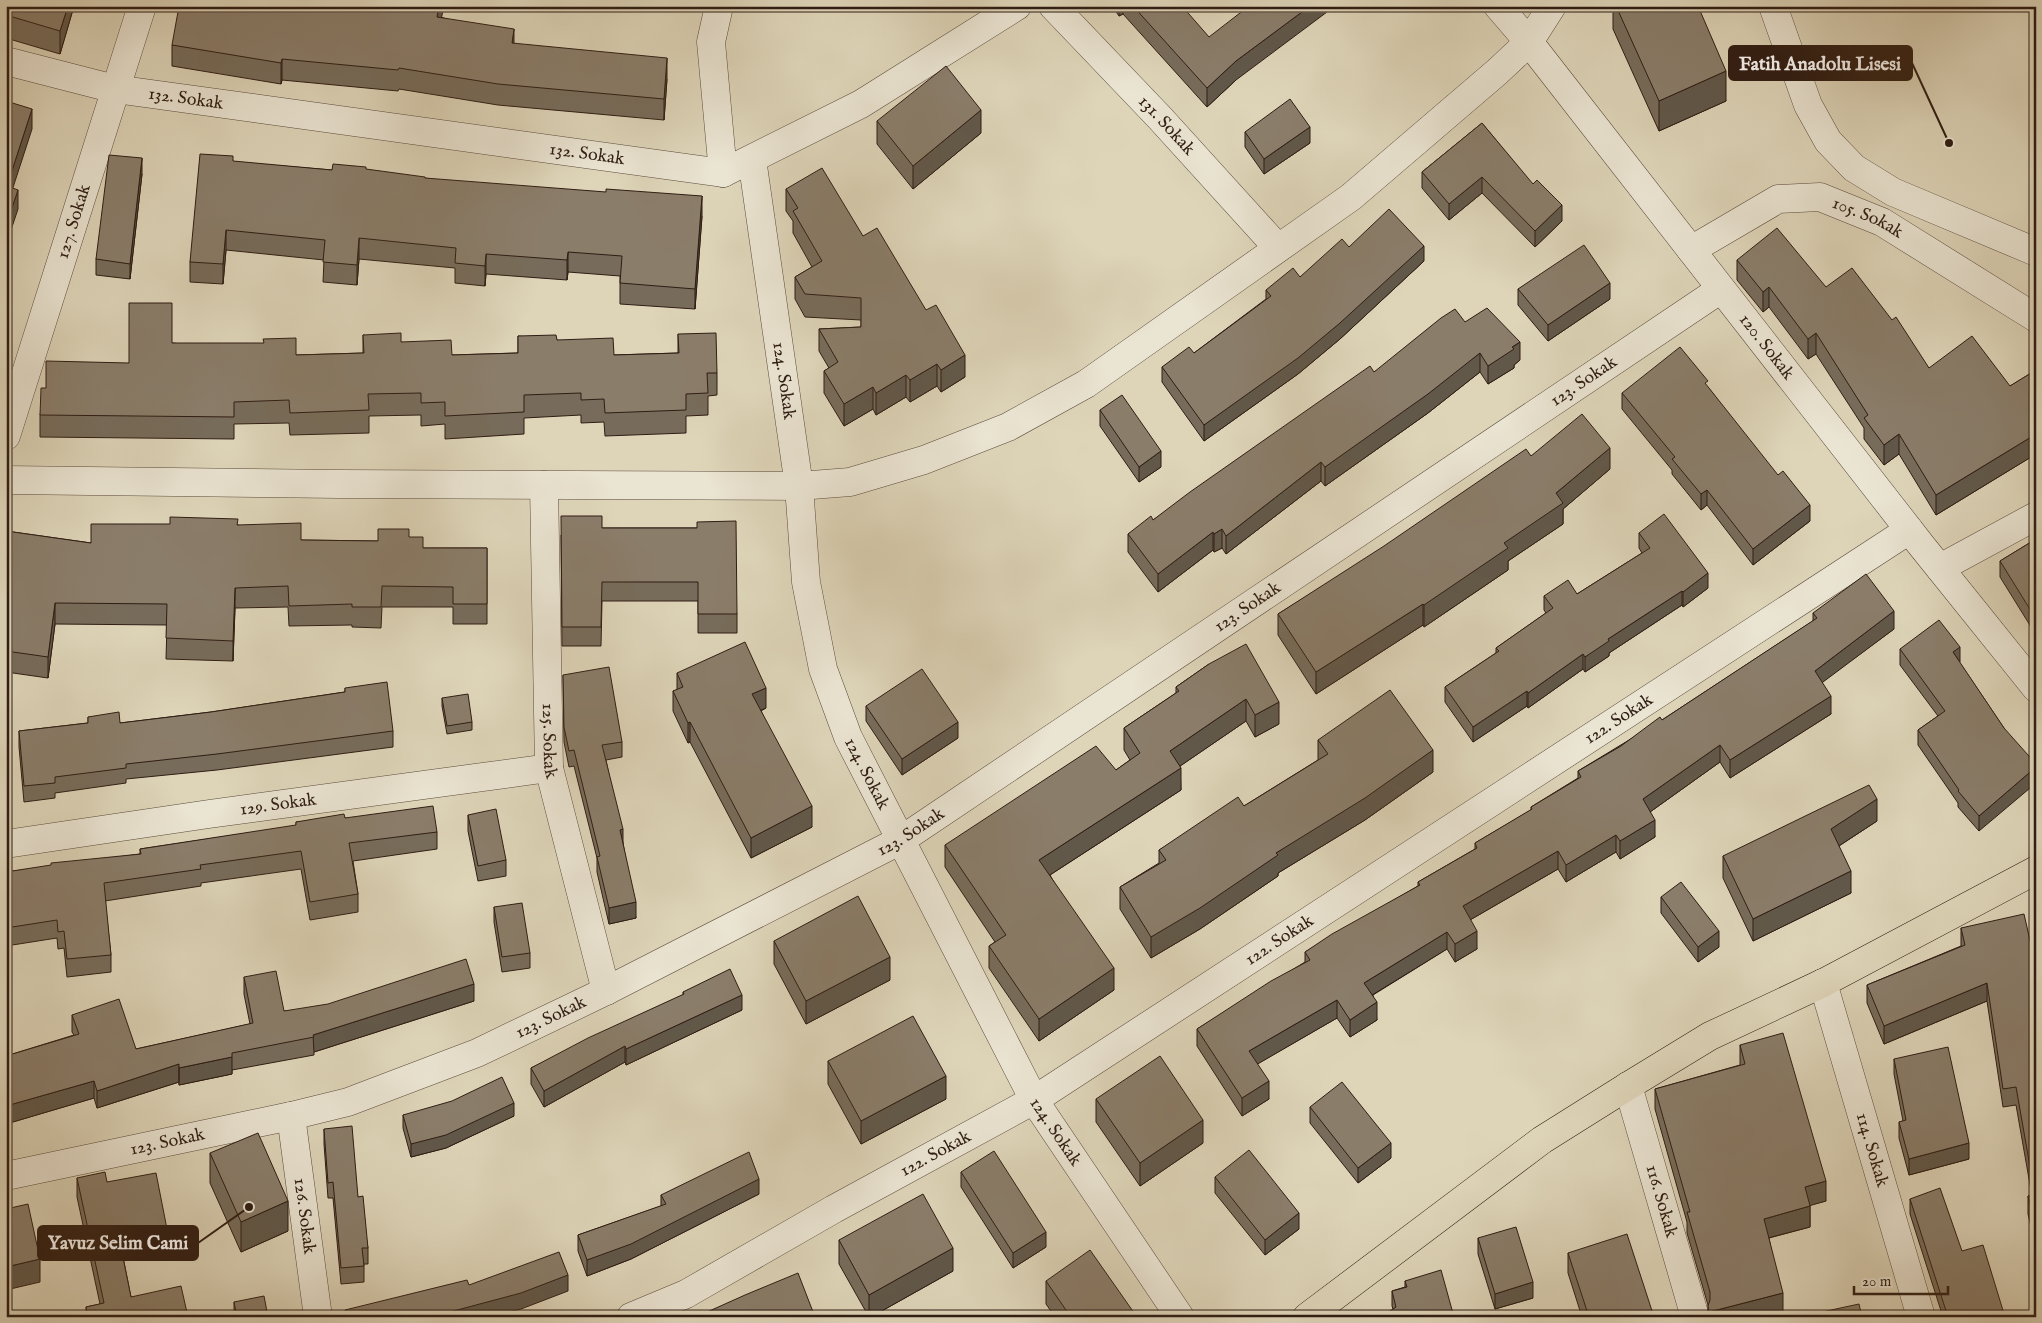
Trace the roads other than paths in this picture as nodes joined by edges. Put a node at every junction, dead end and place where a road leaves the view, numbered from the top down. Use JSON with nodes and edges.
{"nodes":[{"id":1,"x":142,"y":6,"type":"edge"},
{"id":2,"x":719,"y":6,"type":"edge"},
{"id":3,"x":1017,"y":6,"type":"edge"},
{"id":4,"x":1053,"y":6,"type":"edge"},
{"id":5,"x":1498,"y":6,"type":"edge"},
{"id":6,"x":1552,"y":6,"type":"edge"},
{"id":7,"x":1772,"y":6,"type":"edge"},
{"id":8,"x":1529,"y":42,"type":"junction"},
{"id":9,"x":6,"y":61,"type":"edge"},
{"id":10,"x":115,"y":88,"type":"junction"},
{"id":11,"x":752,"y":159,"type":"junction"},
{"id":12,"x":723,"y":173,"type":"junction"},
{"id":13,"x":1278,"y":248,"type":"junction"},
{"id":14,"x":1691,"y":250,"type":"junction"},
{"id":15,"x":2036,"y":252,"type":"edge"},
{"id":16,"x":1721,"y":288,"type":"junction"},
{"id":17,"x":2036,"y":318,"type":"edge"},
{"id":18,"x":6,"y":436,"type":"edge"},
{"id":19,"x":6,"y":480,"type":"edge"},
{"id":20,"x":544,"y":485,"type":"junction"},
{"id":21,"x":800,"y":486,"type":"junction"},
{"id":22,"x":2036,"y":516,"type":"edge"},
{"id":23,"x":1909,"y":530,"type":"junction"},
{"id":24,"x":1940,"y":568,"type":"junction"},
{"id":25,"x":2036,"y":688,"type":"edge"},
{"id":26,"x":549,"y":768,"type":"junction"},
{"id":27,"x":902,"y":840,"type":"junction"},
{"id":28,"x":6,"y":844,"type":"edge"},
{"id":29,"x":2036,"y":870,"type":"edge"},
{"id":30,"x":1823,"y":983,"type":"junction"},
{"id":31,"x":606,"y":991,"type":"junction"},
{"id":32,"x":1628,"y":1086,"type":"junction"},
{"id":33,"x":1034,"y":1100,"type":"junction"},
{"id":34,"x":291,"y":1116,"type":"junction"},
{"id":35,"x":6,"y":1176,"type":"edge"},
{"id":36,"x":318,"y":1317,"type":"edge"},
{"id":37,"x":631,"y":1317,"type":"edge"},
{"id":38,"x":1180,"y":1317,"type":"edge"},
{"id":39,"x":1307,"y":1317,"type":"edge"},
{"id":40,"x":1695,"y":1317,"type":"edge"},
{"id":41,"x":1921,"y":1317,"type":"edge"}],
"edges":[{"from":1,"to":10,"type":"street","name":"127. Sokak"},
{"from":2,"to":12,"type":"street"},
{"from":3,"to":11,"type":"street"},
{"from":4,"to":13,"type":"street","name":"131. Sokak"},
{"from":5,"to":8,"type":"street","name":"120. Sokak"},
{"from":6,"to":8,"type":"street"},
{"from":7,"to":15,"type":"street"},
{"from":8,"to":13,"type":"street"},
{"from":8,"to":14,"type":"street","name":"120. Sokak"},
{"from":9,"to":10,"type":"street","name":"132. Sokak"},
{"from":10,"to":12,"type":"street","name":"132. Sokak"},
{"from":10,"to":18,"type":"street","name":"127. Sokak"},
{"from":11,"to":12,"type":"street"},
{"from":11,"to":21,"type":"street","name":"124. Sokak"},
{"from":13,"to":21,"type":"street"},
{"from":14,"to":16,"type":"street","name":"120. Sokak"},
{"from":14,"to":17,"type":"street","name":"105. Sokak"},
{"from":16,"to":23,"type":"street","name":"120. Sokak"},
{"from":16,"to":27,"type":"street","name":"123. Sokak"},
{"from":19,"to":20,"type":"street"},
{"from":20,"to":21,"type":"street"},
{"from":20,"to":26,"type":"street","name":"125. Sokak"},
{"from":21,"to":27,"type":"street","name":"124. Sokak"},
{"from":22,"to":24,"type":"street"},
{"from":23,"to":24,"type":"street","name":"120. Sokak"},
{"from":23,"to":33,"type":"street","name":"122. Sokak"},
{"from":24,"to":25,"type":"street","name":"120. Sokak"},
{"from":26,"to":28,"type":"street","name":"129. Sokak"},
{"from":26,"to":31,"type":"street","name":"125. Sokak"},
{"from":27,"to":31,"type":"street","name":"123. Sokak"},
{"from":27,"to":33,"type":"street","name":"124. Sokak"},
{"from":29,"to":30,"type":"main road"},
{"from":30,"to":32,"type":"main road"},
{"from":30,"to":41,"type":"street","name":"114. Sokak"},
{"from":31,"to":34,"type":"street","name":"123. Sokak"},
{"from":32,"to":39,"type":"main road"},
{"from":32,"to":40,"type":"street","name":"116. Sokak"},
{"from":33,"to":37,"type":"street","name":"122. Sokak"},
{"from":33,"to":38,"type":"street","name":"124. Sokak"},
{"from":34,"to":35,"type":"street","name":"123. Sokak"},
{"from":34,"to":36,"type":"street","name":"126. Sokak"}]}
